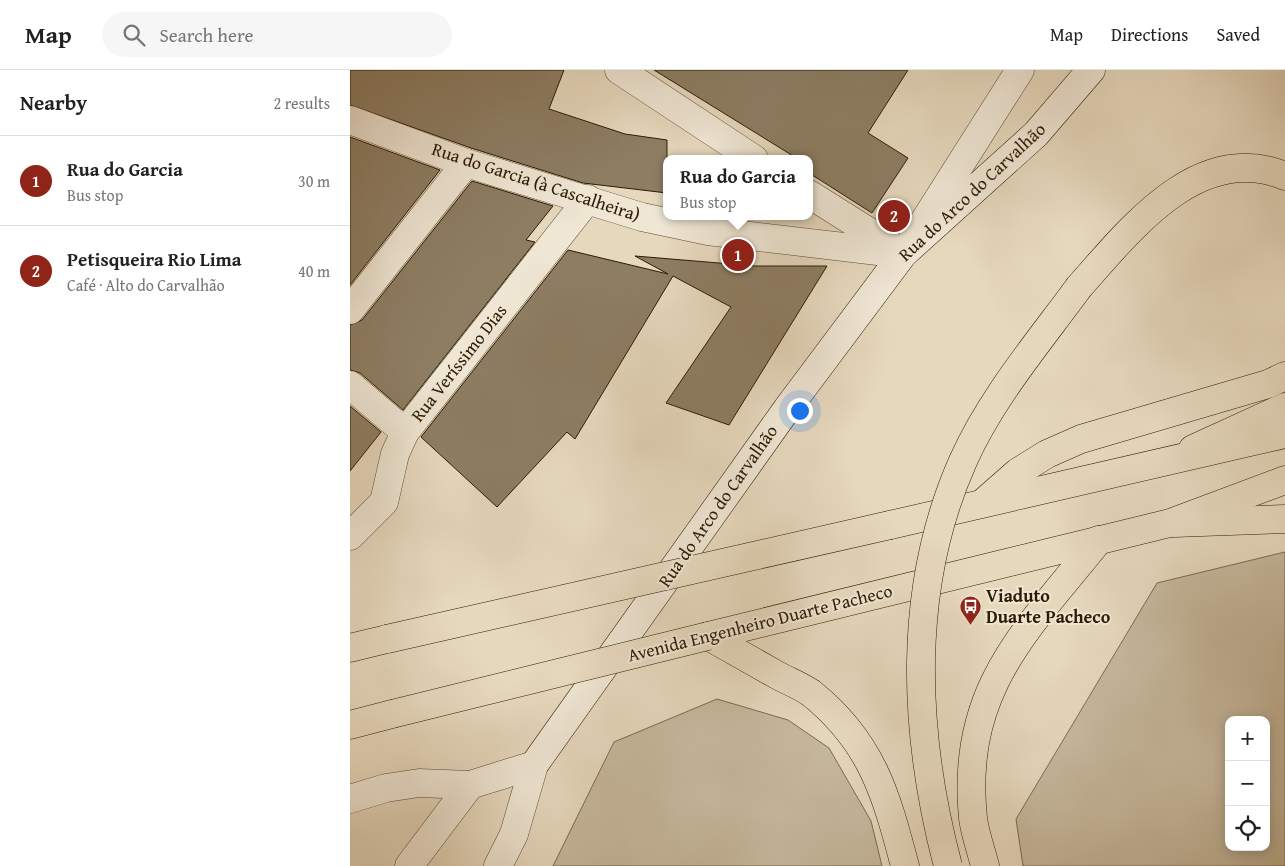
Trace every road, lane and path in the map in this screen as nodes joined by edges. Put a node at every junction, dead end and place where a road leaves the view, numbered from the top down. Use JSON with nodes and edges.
{"nodes":[{"id":1,"x":618,"y":70,"type":"edge"},
{"id":2,"x":1020,"y":70,"type":"edge"},
{"id":3,"x":1091,"y":70,"type":"edge"},
{"id":4,"x":350,"y":120,"type":"edge"},
{"id":5,"x":748,"y":155,"type":"edge"},
{"id":6,"x":466,"y":163,"type":"junction"},
{"id":7,"x":1285,"y":176,"type":"edge"},
{"id":8,"x":813,"y":197,"type":"edge"},
{"id":9,"x":588,"y":199,"type":"junction"},
{"id":10,"x":903,"y":254,"type":"junction"},
{"id":11,"x":350,"y":310,"type":"edge"},
{"id":12,"x":1285,"y":376,"type":"edge"},
{"id":13,"x":350,"y":385,"type":"edge"},
{"id":14,"x":1285,"y":407,"type":"edge"},
{"id":15,"x":405,"y":432,"type":"junction"},
{"id":16,"x":1285,"y":434,"type":"edge"},
{"id":17,"x":1170,"y":460,"type":"junction"},
{"id":18,"x":1285,"y":480,"type":"edge"},
{"id":19,"x":983,"y":503,"type":"junction"},
{"id":20,"x":1285,"y":519,"type":"edge"},
{"id":21,"x":1170,"y":523,"type":"junction"},
{"id":22,"x":351,"y":536,"type":"edge"},
{"id":23,"x":1098,"y":540,"type":"junction"},
{"id":24,"x":708,"y":636,"type":"junction"},
{"id":25,"x":350,"y":648,"type":"edge"},
{"id":26,"x":350,"y":725,"type":"edge"},
{"id":27,"x":534,"y":765,"type":"junction"},
{"id":28,"x":470,"y":785,"type":"junction"},
{"id":29,"x":350,"y":799,"type":"edge"},
{"id":30,"x":409,"y":866,"type":"edge"},
{"id":31,"x":498,"y":866,"type":"edge"},
{"id":32,"x":905,"y":866,"type":"edge"},
{"id":33,"x":948,"y":866,"type":"edge"},
{"id":34,"x":985,"y":866,"type":"edge"}],
"edges":[{"from":1,"to":5,"type":"street"},
{"from":2,"to":10,"type":"street"},
{"from":3,"to":10,"type":"street","name":"Rua do Arco do Carvalhão"},
{"from":4,"to":6,"type":"street","name":"Rua do Garcia (à Cascalheira)"},
{"from":6,"to":9,"type":"street","name":"Rua do Garcia (à Cascalheira)"},
{"from":6,"to":11,"type":"street"},
{"from":7,"to":33,"type":"main road","bridge":true},
{"from":8,"to":10,"type":"street"},
{"from":9,"to":10,"type":"street","name":"Rua do Garcia (à Cascalheira)"},
{"from":9,"to":15,"type":"street","name":"Rua Veríssimo Dias"},
{"from":10,"to":27,"type":"street","name":"Rua do Arco do Carvalhão"},
{"from":12,"to":19,"type":"main road"},
{"from":13,"to":15,"type":"street"},
{"from":14,"to":17,"type":"main road"},
{"from":15,"to":22,"type":"street","name":"Rua Veríssimo Dias"},
{"from":16,"to":17,"type":"main road"},
{"from":17,"to":19,"type":"main road"},
{"from":18,"to":21,"type":"main road","name":"Avenida Engenheiro Duarte Pacheco"},
{"from":19,"to":25,"type":"main road","bridge":true},
{"from":20,"to":21,"type":"main road","name":"Avenida Engenheiro Duarte Pacheco"},
{"from":21,"to":23,"type":"main road","name":"Avenida Engenheiro Duarte Pacheco"},
{"from":23,"to":24,"type":"main road","name":"Avenida Engenheiro Duarte Pacheco"},
{"from":23,"to":34,"type":"main road"},
{"from":24,"to":26,"type":"main road","name":"Avenida Engenheiro Duarte Pacheco","bridge":true},
{"from":24,"to":32,"type":"main road"},
{"from":27,"to":28,"type":"street"},
{"from":27,"to":31,"type":"street","name":"Rua do Arco do Carvalhão"},
{"from":28,"to":29,"type":"street"},
{"from":28,"to":30,"type":"street"}]}
